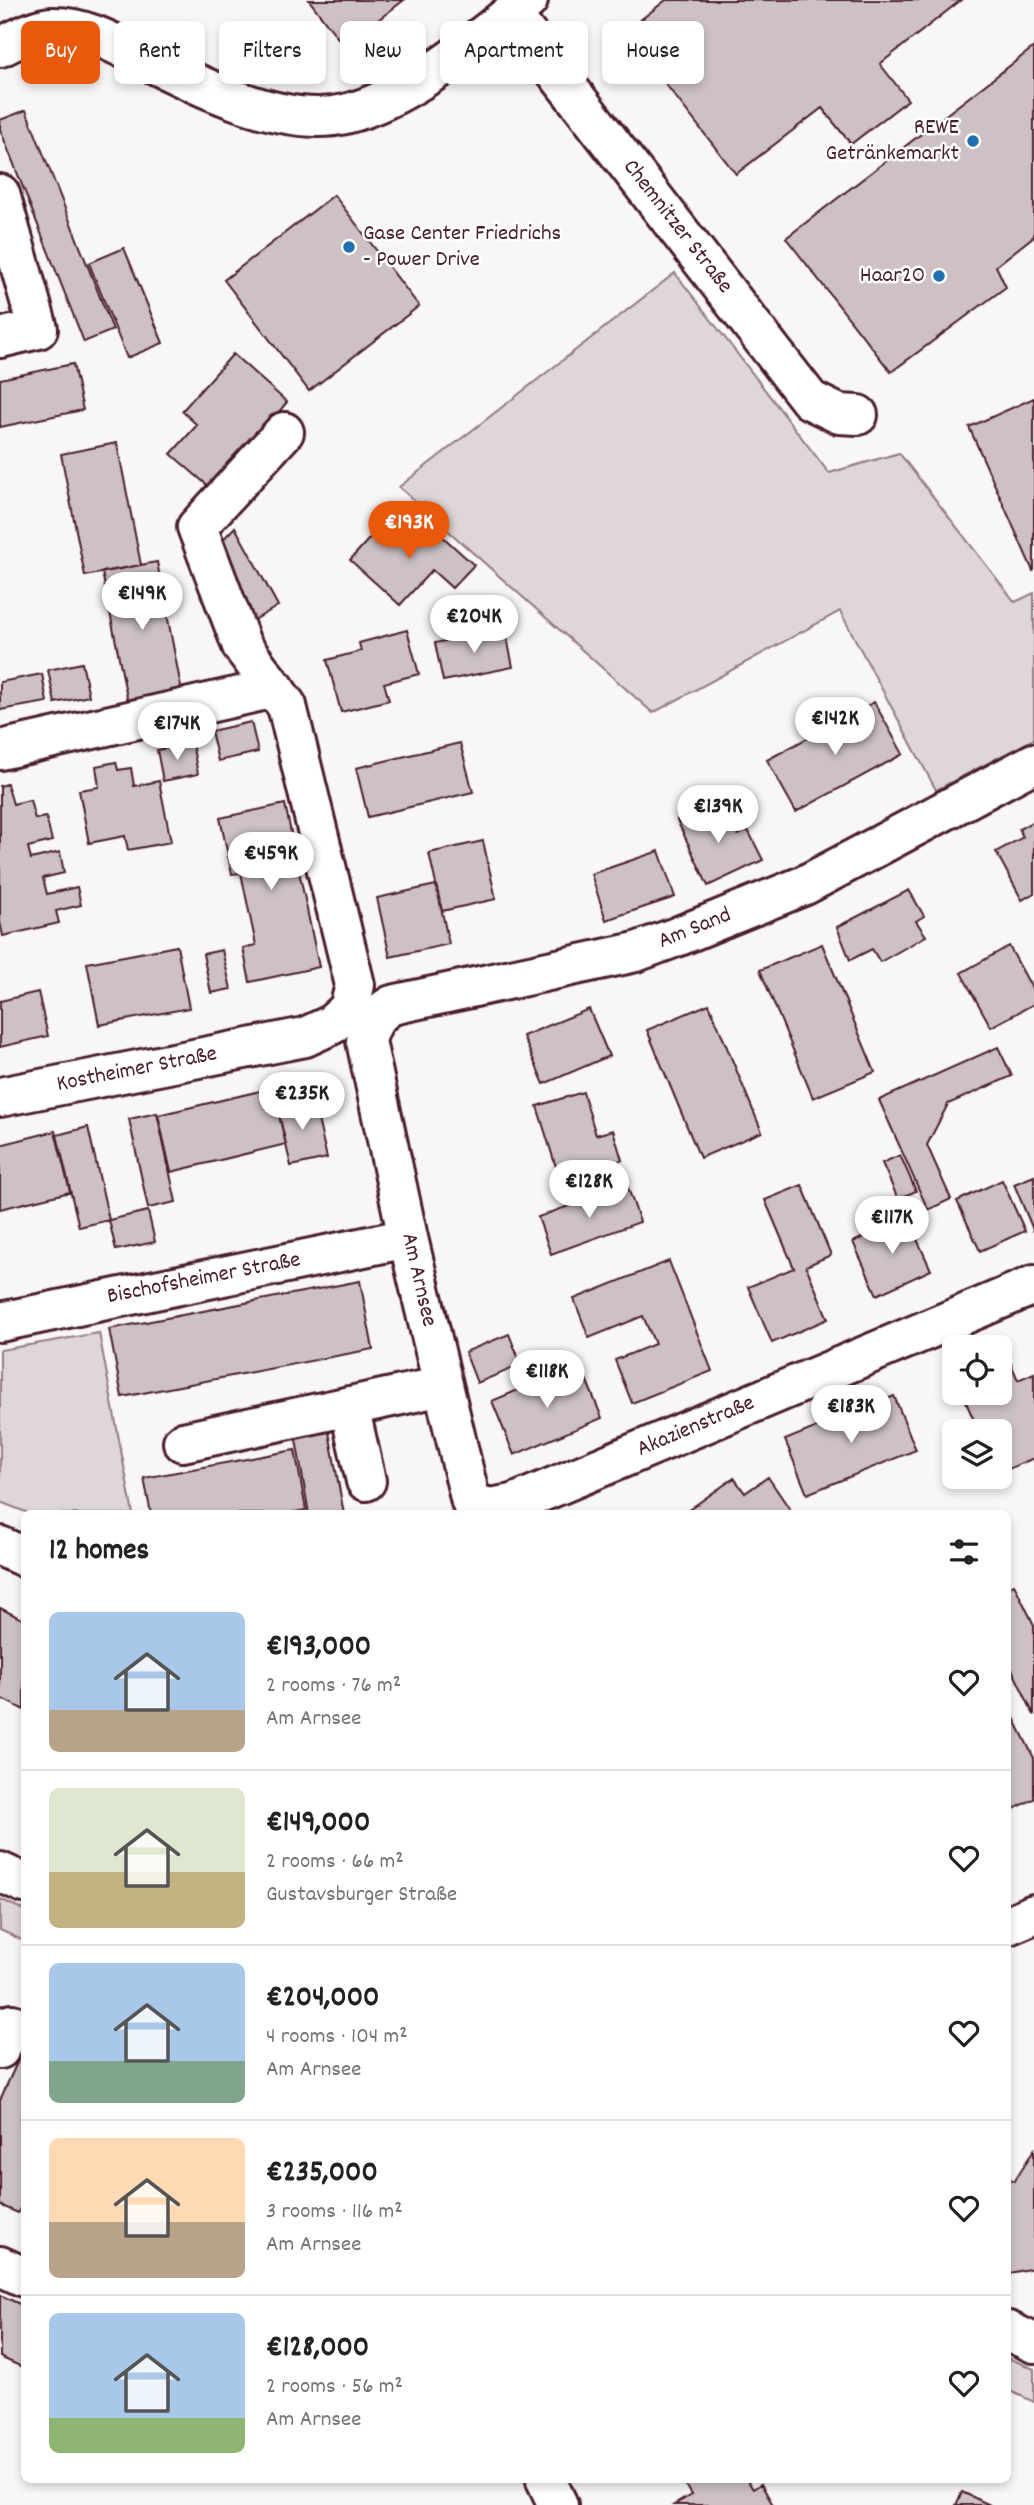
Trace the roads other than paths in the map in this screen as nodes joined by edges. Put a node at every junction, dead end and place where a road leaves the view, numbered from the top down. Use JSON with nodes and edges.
{"nodes":[{"id":1,"x":520,"y":7,"type":"edge"},
{"id":2,"x":0,"y":47,"type":"edge"},
{"id":3,"x":0,"y":194,"type":"edge"},
{"id":4,"x":0,"y":338,"type":"edge"},
{"id":5,"x":858,"y":415,"type":"dead end"},
{"id":6,"x":284,"y":432,"type":"dead end"},
{"id":7,"x":275,"y":688,"type":"junction"},
{"id":8,"x":0,"y":750,"type":"edge"},
{"id":9,"x":1034,"y":763,"type":"edge"},
{"id":10,"x":369,"y":1058,"type":"joint"},
{"id":11,"x":0,"y":1097,"type":"edge"},
{"id":12,"x":408,"y":1238,"type":"junction"},
{"id":13,"x":1034,"y":1285,"type":"edge"},
{"id":14,"x":0,"y":1322,"type":"edge"},
{"id":15,"x":443,"y":1386,"type":"junction"},
{"id":16,"x":349,"y":1406,"type":"junction"},
{"id":17,"x":183,"y":1443,"type":"dead end"},
{"id":18,"x":366,"y":1481,"type":"dead end"},
{"id":19,"x":471,"y":1503,"type":"joint"},
{"id":20,"x":0,"y":1546,"type":"edge"},
{"id":21,"x":21,"y":1556,"type":"edge"},
{"id":22,"x":0,"y":1872,"type":"edge"},
{"id":23,"x":21,"y":1882,"type":"edge"},
{"id":24,"x":1034,"y":1914,"type":"edge"},
{"id":25,"x":1011,"y":1924,"type":"edge"},
{"id":26,"x":0,"y":2266,"type":"edge"},
{"id":27,"x":21,"y":2276,"type":"edge"},
{"id":28,"x":1011,"y":2332,"type":"edge"},
{"id":29,"x":1034,"y":2343,"type":"edge"},
{"id":30,"x":547,"y":2483,"type":"edge"},
{"id":31,"x":558,"y":2505,"type":"edge"}],
"edges":[{"from":1,"to":2,"type":"street"},
{"from":1,"to":5,"type":"street","name":"Chemnitzer Straße"},
{"from":3,"to":4,"type":"street"},
{"from":6,"to":7,"type":"street"},
{"from":7,"to":8,"type":"street"},
{"from":7,"to":11,"type":"street","name":"Kostheimer Straße"},
{"from":9,"to":10,"type":"street","name":"Am Sand"},
{"from":10,"to":12,"type":"street","name":"Am Arnsee"},
{"from":12,"to":14,"type":"street","name":"Bischofsheimer Straße"},
{"from":12,"to":15,"type":"street","name":"Am Arnsee"},
{"from":13,"to":19,"type":"street","name":"Akazienstraße"},
{"from":15,"to":16,"type":"street"},
{"from":15,"to":19,"type":"street","name":"Am Arnsee"},
{"from":16,"to":17,"type":"street"},
{"from":16,"to":18,"type":"street"},
{"from":20,"to":21,"type":"street"},
{"from":22,"to":23,"type":"street"},
{"from":24,"to":25,"type":"street"},
{"from":26,"to":27,"type":"street"},
{"from":28,"to":29,"type":"street"},
{"from":30,"to":31,"type":"street"}]}
